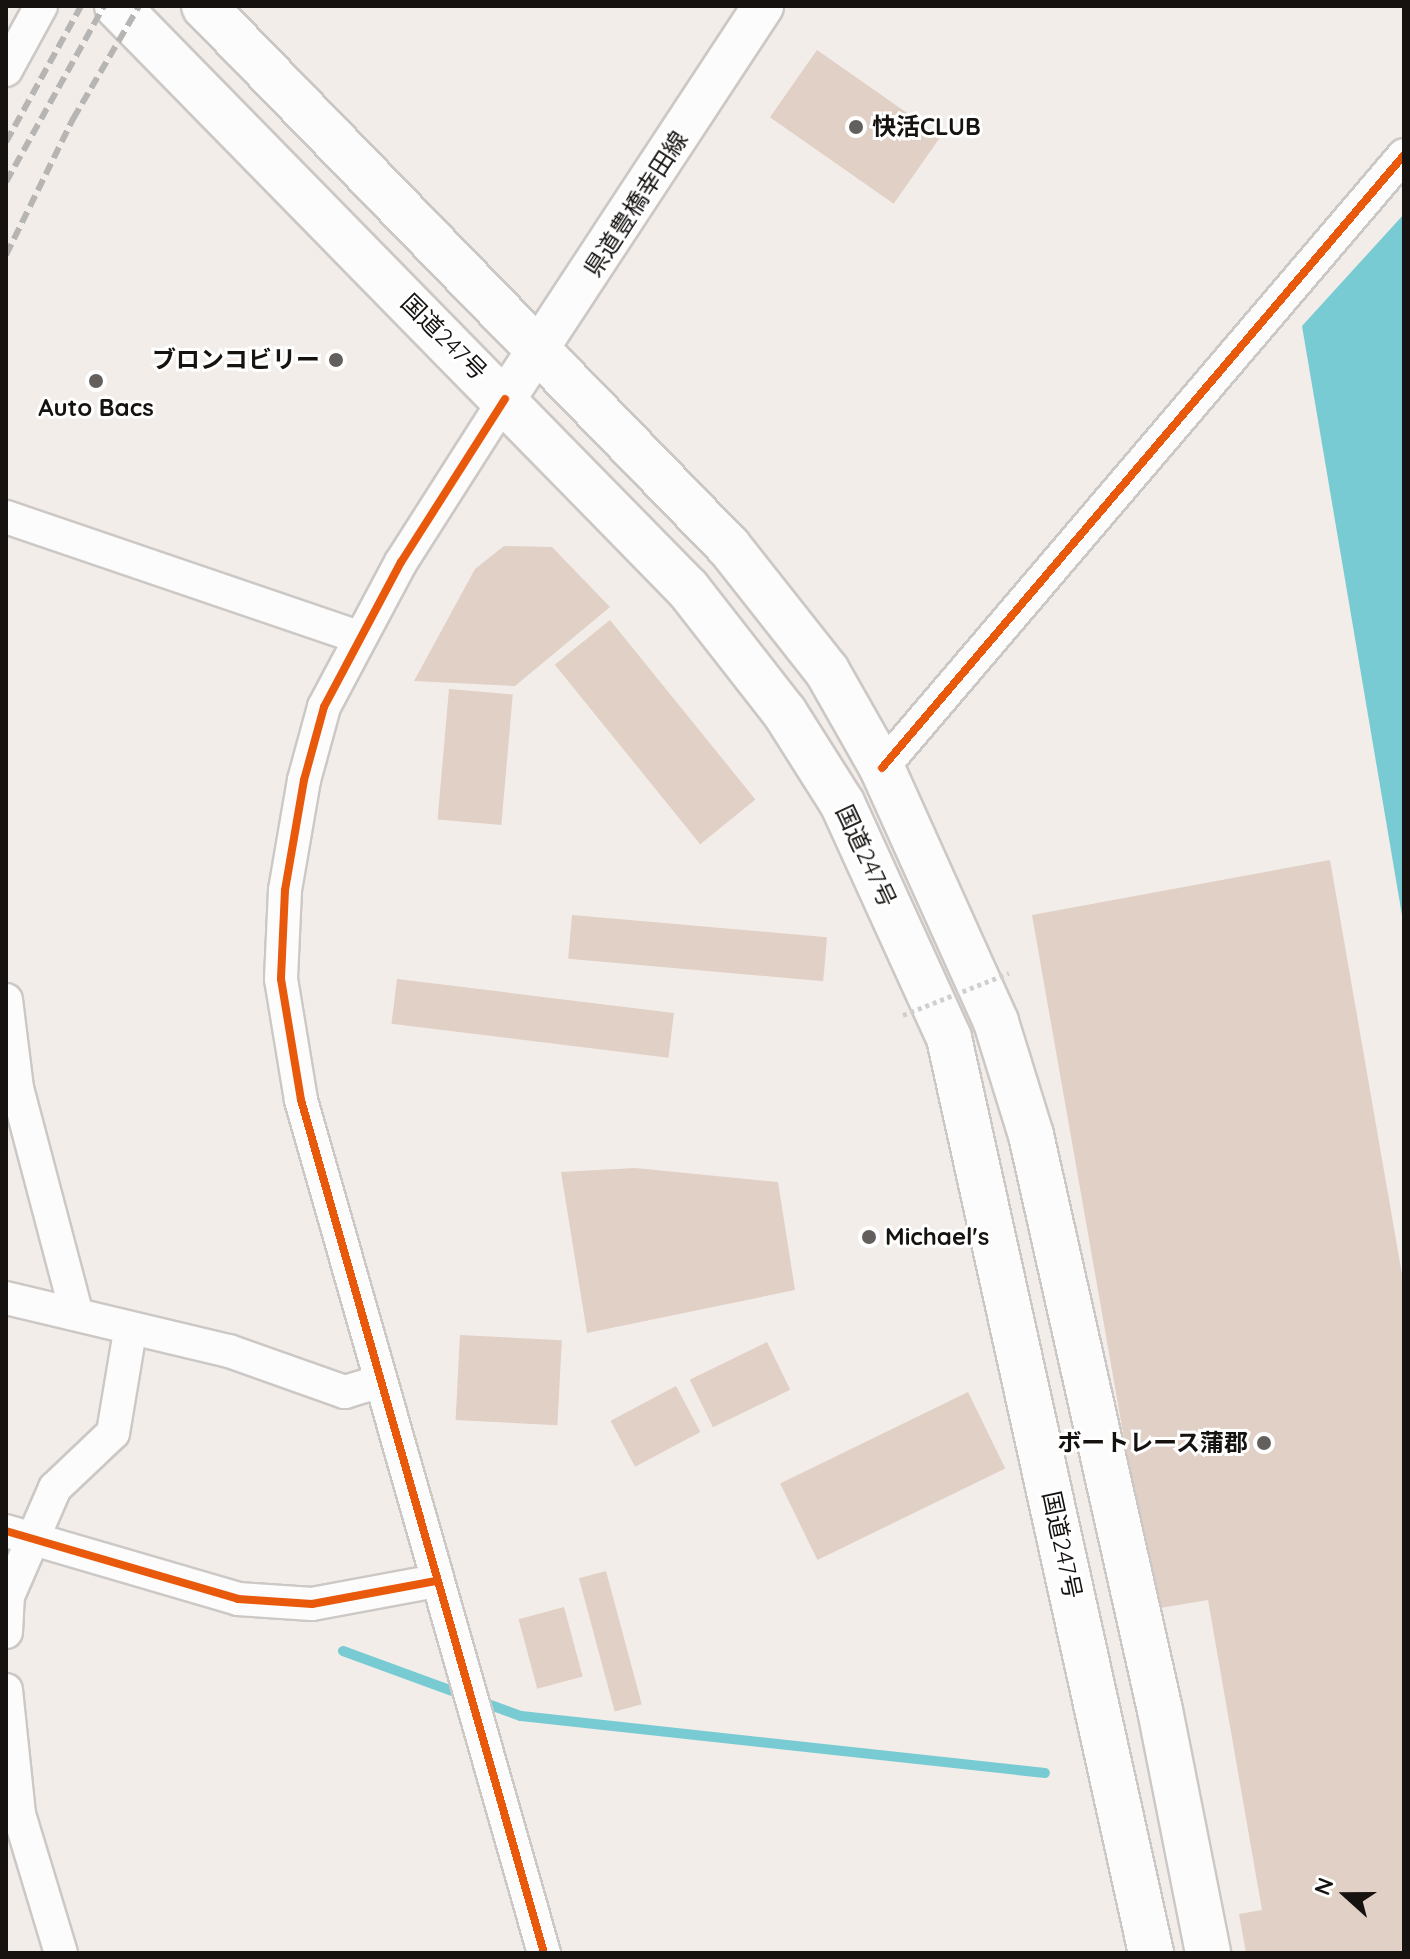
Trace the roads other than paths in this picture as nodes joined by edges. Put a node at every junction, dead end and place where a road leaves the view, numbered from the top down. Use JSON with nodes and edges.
{"nodes":[{"id":1,"x":41,"y":6,"type":"edge"},
{"id":2,"x":117,"y":6,"type":"edge"},
{"id":3,"x":204,"y":6,"type":"edge"},
{"id":4,"x":763,"y":6,"type":"edge"},
{"id":5,"x":6,"y":70,"type":"edge"},
{"id":6,"x":1404,"y":155,"type":"edge"},
{"id":7,"x":541,"y":351,"type":"junction"},
{"id":8,"x":505,"y":399,"type":"junction"},
{"id":9,"x":6,"y":517,"type":"edge"},
{"id":10,"x":358,"y":637,"type":"junction"},
{"id":11,"x":882,"y":768,"type":"junction"},
{"id":12,"x":6,"y":1000,"type":"edge"},
{"id":13,"x":6,"y":1298,"type":"edge"},
{"id":14,"x":76,"y":1312,"type":"junction"},
{"id":15,"x":130,"y":1331,"type":"junction"},
{"id":16,"x":377,"y":1382,"type":"junction"},
{"id":17,"x":19,"y":1533,"type":"edge"},
{"id":18,"x":436,"y":1581,"type":"junction"},
{"id":19,"x":6,"y":1632,"type":"edge"},
{"id":20,"x":6,"y":1690,"type":"edge"},
{"id":21,"x":13,"y":1815,"type":"edge"},
{"id":22,"x":61,"y":1953,"type":"edge"},
{"id":23,"x":544,"y":1953,"type":"edge"},
{"id":24,"x":1151,"y":1953,"type":"edge"},
{"id":25,"x":1208,"y":1953,"type":"edge"}],
"edges":[{"from":1,"to":5,"type":"street"},
{"from":2,"to":8,"type":"highway","name":"国道247号"},
{"from":3,"to":7,"type":"highway"},
{"from":4,"to":7,"type":"main road","name":"県道豊橋幸田線"},
{"from":6,"to":11,"type":"street"},
{"from":7,"to":8,"type":"main road","name":"県道豊橋幸田線"},
{"from":7,"to":11,"type":"highway"},
{"from":8,"to":10,"type":"street"},
{"from":8,"to":24,"type":"highway","name":"国道247号"},
{"from":9,"to":10,"type":"street"},
{"from":10,"to":16,"type":"street"},
{"from":11,"to":25,"type":"highway"},
{"from":12,"to":14,"type":"street"},
{"from":13,"to":14,"type":"street"},
{"from":14,"to":15,"type":"street"},
{"from":15,"to":16,"type":"street"},
{"from":15,"to":17,"type":"street"},
{"from":16,"to":18,"type":"street"},
{"from":17,"to":18,"type":"street"},
{"from":17,"to":19,"type":"street"},
{"from":18,"to":23,"type":"street"},
{"from":20,"to":21,"type":"street"},
{"from":21,"to":22,"type":"street"}]}
